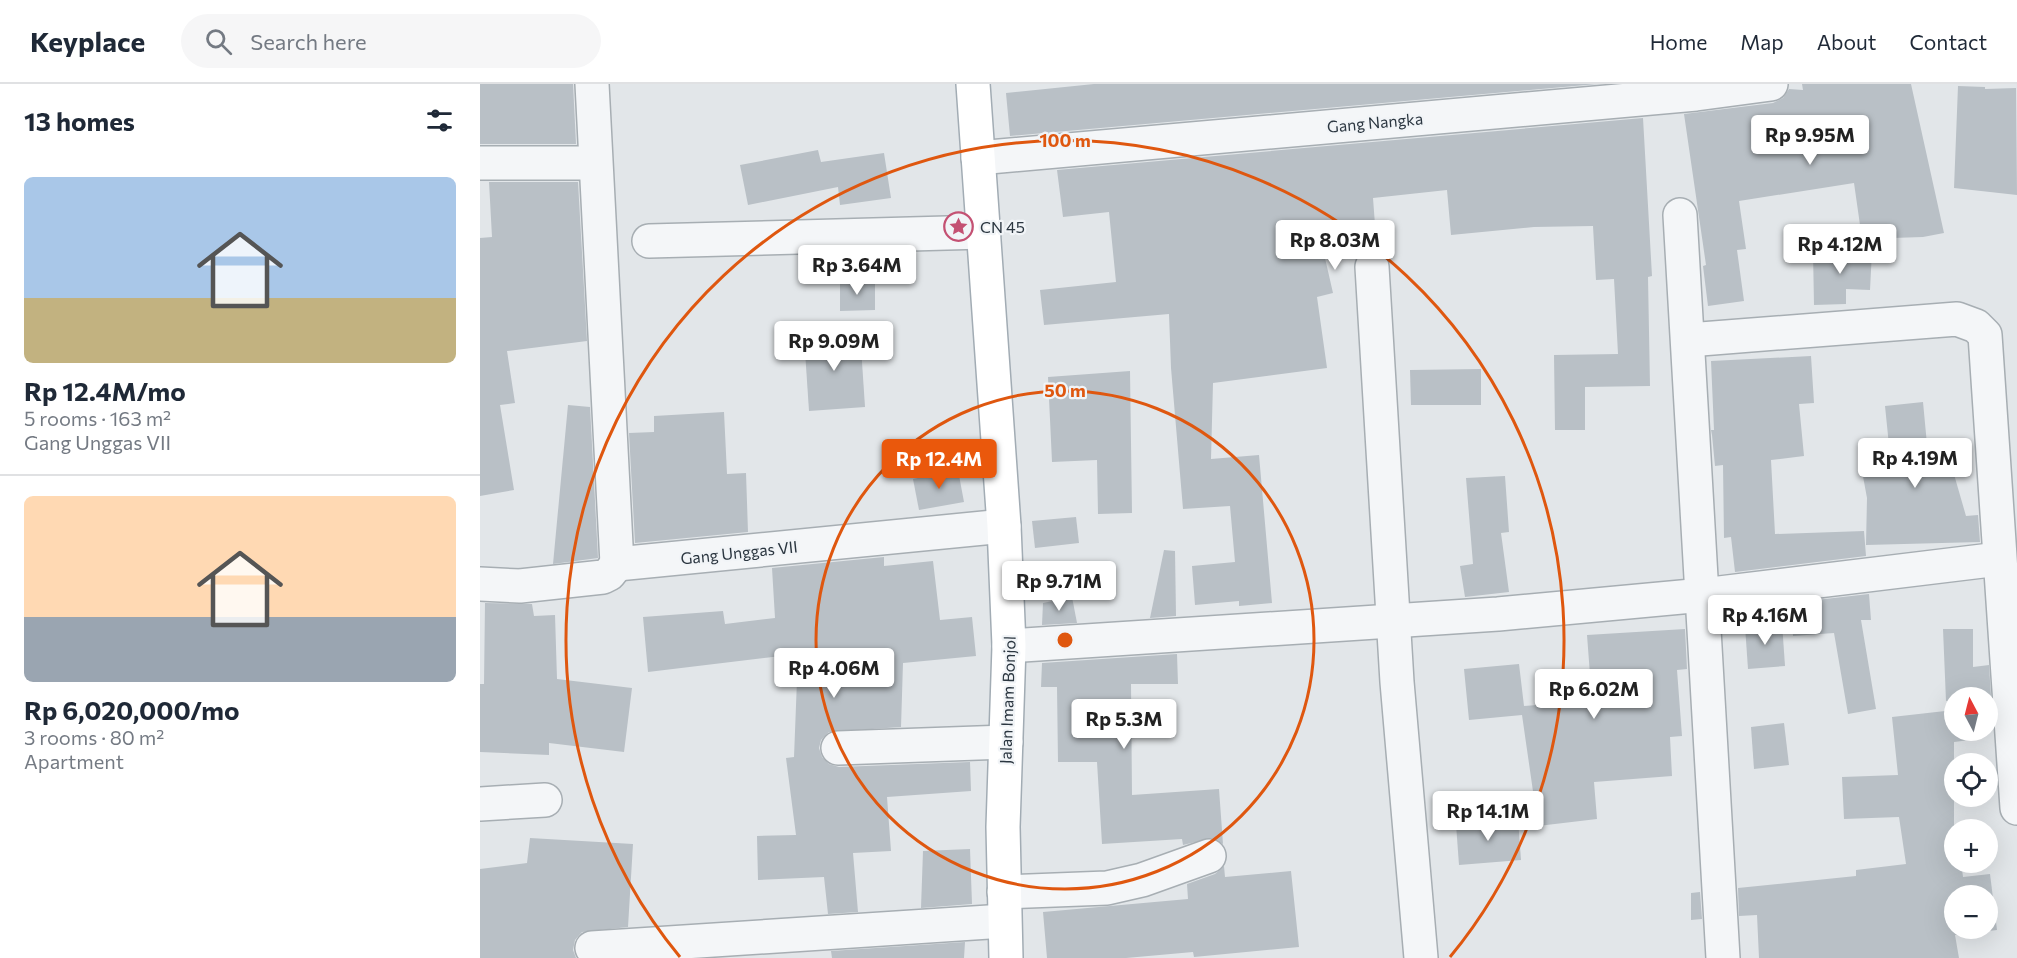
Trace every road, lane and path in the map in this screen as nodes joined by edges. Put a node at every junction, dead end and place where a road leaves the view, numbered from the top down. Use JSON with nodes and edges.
{"nodes":[{"id":1,"x":592,"y":84,"type":"edge"},
{"id":2,"x":973,"y":84,"type":"edge"},
{"id":3,"x":1771,"y":84,"type":"edge"},
{"id":4,"x":978,"y":158,"type":"junction"},
{"id":5,"x":480,"y":163,"type":"edge"},
{"id":6,"x":595,"y":163,"type":"junction"},
{"id":7,"x":1680,"y":215,"type":"dead end"},
{"id":8,"x":984,"y":232,"type":"junction"},
{"id":9,"x":649,"y":241,"type":"dead end"},
{"id":10,"x":1372,"y":267,"type":"dead end"},
{"id":11,"x":1688,"y":340,"type":"junction"},
{"id":12,"x":2005,"y":447,"type":"edge"},
{"id":13,"x":1004,"y":526,"type":"junction"},
{"id":14,"x":1999,"y":559,"type":"junction"},
{"id":15,"x":617,"y":564,"type":"junction"},
{"id":16,"x":480,"y":584,"type":"edge"},
{"id":17,"x":1703,"y":595,"type":"junction"},
{"id":18,"x":1395,"y":619,"type":"junction"},
{"id":19,"x":1009,"y":646,"type":"junction"},
{"id":20,"x":2013,"y":683,"type":"edge"},
{"id":21,"x":1006,"y":742,"type":"junction"},
{"id":22,"x":838,"y":748,"type":"dead end"},
{"id":23,"x":545,"y":800,"type":"dead end"},
{"id":24,"x":480,"y":804,"type":"edge"},
{"id":25,"x":2017,"y":808,"type":"edge"},
{"id":26,"x":1209,"y":856,"type":"dead end"},
{"id":27,"x":1004,"y":906,"type":"junction"},
{"id":28,"x":592,"y":948,"type":"dead end"},
{"id":29,"x":1006,"y":958,"type":"edge"},
{"id":30,"x":1420,"y":958,"type":"edge"},
{"id":31,"x":1723,"y":958,"type":"edge"}],
"edges":[{"from":1,"to":6,"type":"street"},
{"from":2,"to":4,"type":"main road","name":"Jalan Imam Bonjol"},
{"from":3,"to":4,"type":"street","name":"Gang Nangka"},
{"from":4,"to":8,"type":"main road","name":"Jalan Imam Bonjol"},
{"from":5,"to":6,"type":"street"},
{"from":6,"to":15,"type":"street"},
{"from":7,"to":11,"type":"street"},
{"from":8,"to":9,"type":"street"},
{"from":8,"to":13,"type":"main road","name":"Jalan Imam Bonjol"},
{"from":10,"to":18,"type":"street"},
{"from":11,"to":12,"type":"street"},
{"from":11,"to":17,"type":"street"},
{"from":12,"to":14,"type":"street"},
{"from":13,"to":15,"type":"street","name":"Gang Unggas VII"},
{"from":13,"to":19,"type":"main road","name":"Jalan Imam Bonjol"},
{"from":14,"to":17,"type":"street"},
{"from":14,"to":20,"type":"street"},
{"from":15,"to":16,"type":"street","name":"Gang Unggas VII"},
{"from":17,"to":18,"type":"street"},
{"from":17,"to":31,"type":"street"},
{"from":18,"to":19,"type":"street"},
{"from":18,"to":30,"type":"street"},
{"from":19,"to":21,"type":"main road","name":"Jalan Imam Bonjol"},
{"from":20,"to":25,"type":"street"},
{"from":21,"to":22,"type":"street"},
{"from":21,"to":27,"type":"main road","name":"Jalan Imam Bonjol"},
{"from":23,"to":24,"type":"street"},
{"from":26,"to":27,"type":"street"},
{"from":27,"to":28,"type":"street"},
{"from":27,"to":29,"type":"main road","name":"Jalan Imam Bonjol"}]}
